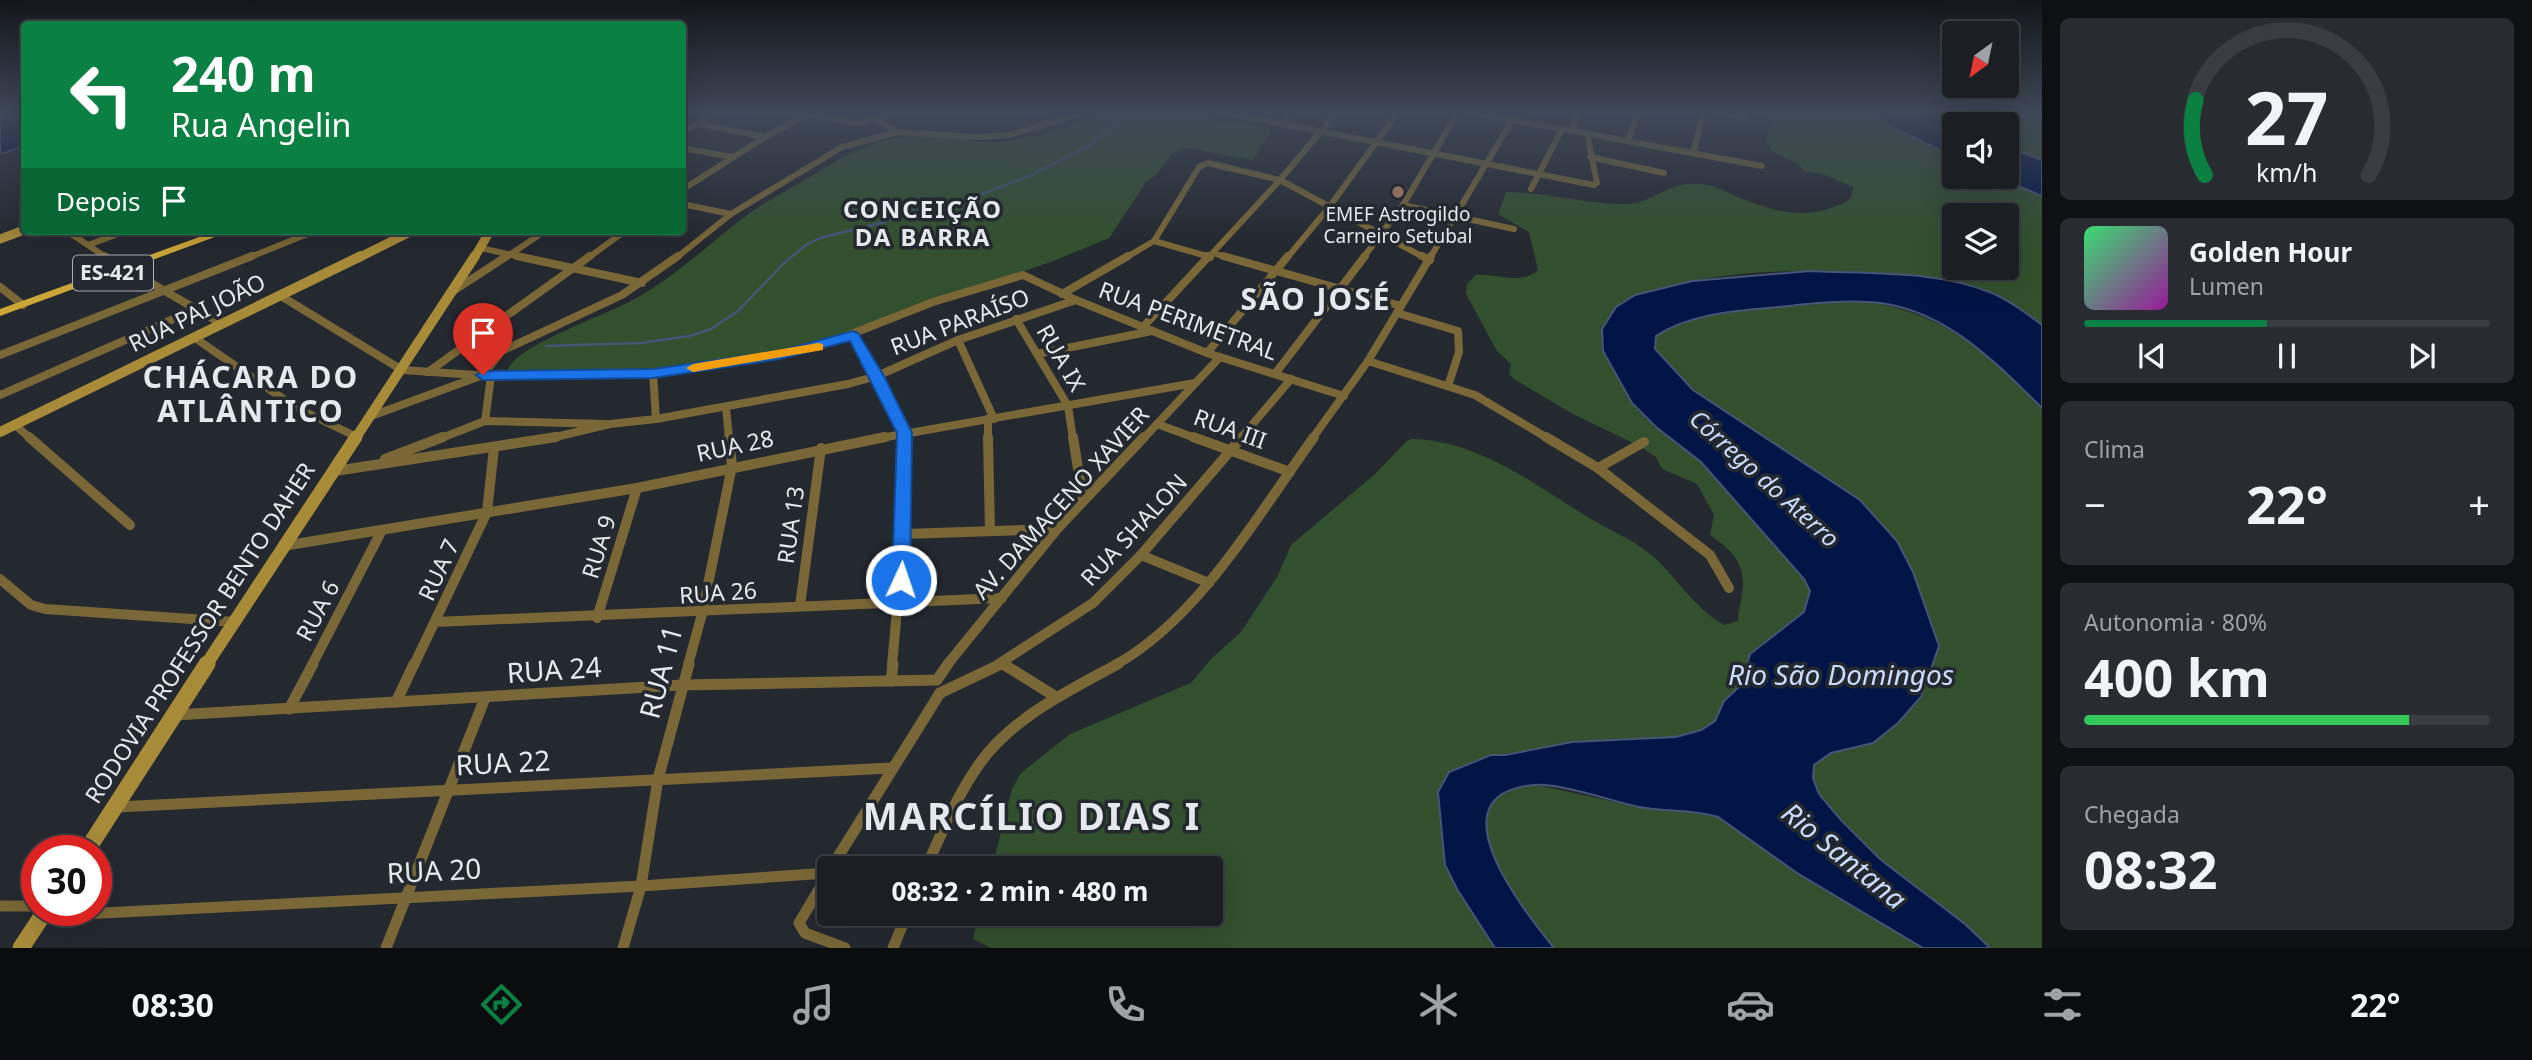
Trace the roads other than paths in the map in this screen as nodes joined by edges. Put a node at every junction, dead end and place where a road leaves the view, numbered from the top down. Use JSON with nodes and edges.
{"nodes":[{"id":1,"x":729,"y":156,"type":"edge"},
{"id":2,"x":827,"y":156,"type":"edge"},
{"id":3,"x":1300,"y":156,"type":"edge"},
{"id":4,"x":1366,"y":156,"type":"edge"},
{"id":5,"x":1434,"y":156,"type":"edge"},
{"id":6,"x":1446,"y":156,"type":"edge"},
{"id":7,"x":1491,"y":156,"type":"edge"},
{"id":8,"x":1547,"y":156,"type":"edge"},
{"id":9,"x":1590,"y":156,"type":"edge"},
{"id":10,"x":1591,"y":156,"type":"edge"},
{"id":11,"x":1706,"y":156,"type":"edge"},
{"id":12,"x":733,"y":157,"type":"joint"},
{"id":13,"x":1486,"y":164,"type":"junction"},
{"id":14,"x":1762,"y":166,"type":"dead end"},
{"id":15,"x":1664,"y":173,"type":"dead end"},
{"id":16,"x":1537,"y":175,"type":"junction"},
{"id":17,"x":1280,"y":180,"type":"junction"},
{"id":18,"x":686,"y":187,"type":"edge"},
{"id":19,"x":1531,"y":189,"type":"dead end"},
{"id":20,"x":686,"y":205,"type":"edge"},
{"id":21,"x":1403,"y":205,"type":"junction"},
{"id":22,"x":1330,"y":206,"type":"junction"},
{"id":23,"x":731,"y":214,"type":"junction"},
{"id":24,"x":1456,"y":216,"type":"junction"},
{"id":25,"x":1514,"y":229,"type":"dead end"},
{"id":26,"x":21,"y":231,"type":"edge"},
{"id":27,"x":1380,"y":234,"type":"junction"},
{"id":28,"x":73,"y":235,"type":"edge"},
{"id":29,"x":115,"y":235,"type":"edge"},
{"id":30,"x":215,"y":235,"type":"edge"},
{"id":31,"x":305,"y":235,"type":"edge"},
{"id":32,"x":404,"y":235,"type":"edge"},
{"id":33,"x":489,"y":235,"type":"edge"},
{"id":34,"x":539,"y":235,"type":"edge"},
{"id":35,"x":619,"y":235,"type":"edge"},
{"id":36,"x":0,"y":239,"type":"edge"},
{"id":37,"x":1154,"y":241,"type":"junction"},
{"id":38,"x":88,"y":245,"type":"junction"},
{"id":39,"x":481,"y":248,"type":"junction"},
{"id":40,"x":511,"y":254,"type":"junction"},
{"id":41,"x":1211,"y":255,"type":"junction"},
{"id":42,"x":1430,"y":260,"type":"junction"},
{"id":43,"x":575,"y":267,"type":"junction"},
{"id":44,"x":124,"y":269,"type":"junction"},
{"id":45,"x":1274,"y":271,"type":"junction"},
{"id":46,"x":1021,"y":275,"type":"joint"},
{"id":47,"x":642,"y":283,"type":"junction"},
{"id":48,"x":0,"y":287,"type":"edge"},
{"id":49,"x":1338,"y":289,"type":"junction"},
{"id":50,"x":456,"y":290,"type":"junction"},
{"id":51,"x":165,"y":291,"type":"junction"},
{"id":52,"x":1062,"y":294,"type":"junction"},
{"id":53,"x":281,"y":296,"type":"junction"},
{"id":54,"x":1076,"y":300,"type":"junction"},
{"id":55,"x":23,"y":304,"type":"junction"},
{"id":56,"x":196,"y":309,"type":"junction"},
{"id":57,"x":1399,"y":310,"type":"junction"},
{"id":58,"x":0,"y":313,"type":"edge"},
{"id":59,"x":1016,"y":319,"type":"junction"},
{"id":60,"x":222,"y":324,"type":"junction"},
{"id":61,"x":1143,"y":327,"type":"junction"},
{"id":62,"x":1152,"y":331,"type":"junction"},
{"id":63,"x":853,"y":335,"type":"junction"},
{"id":64,"x":195,"y":338,"type":"junction"},
{"id":65,"x":958,"y":340,"type":"junction"},
{"id":66,"x":1208,"y":352,"type":"junction"},
{"id":67,"x":1037,"y":354,"type":"junction"},
{"id":68,"x":0,"y":355,"type":"edge"},
{"id":69,"x":1220,"y":357,"type":"junction"},
{"id":70,"x":1368,"y":362,"type":"junction"},
{"id":71,"x":402,"y":370,"type":"junction"},
{"id":72,"x":428,"y":372,"type":"junction"},
{"id":73,"x":653,"y":373,"type":"junction"},
{"id":74,"x":1275,"y":374,"type":"junction"},
{"id":75,"x":487,"y":376,"type":"junction"},
{"id":76,"x":877,"y":376,"type":"junction"},
{"id":77,"x":1291,"y":379,"type":"junction"},
{"id":78,"x":1195,"y":383,"type":"junction"},
{"id":79,"x":1447,"y":386,"type":"junction"},
{"id":80,"x":0,"y":395,"type":"edge"},
{"id":81,"x":1344,"y":396,"type":"junction"},
{"id":82,"x":1068,"y":405,"type":"junction"},
{"id":83,"x":726,"y":407,"type":"junction"},
{"id":84,"x":374,"y":415,"type":"junction"},
{"id":85,"x":656,"y":419,"type":"junction"},
{"id":86,"x":991,"y":419,"type":"junction"},
{"id":87,"x":485,"y":421,"type":"junction"},
{"id":88,"x":610,"y":424,"type":"junction"},
{"id":89,"x":1157,"y":424,"type":"junction"},
{"id":90,"x":15,"y":425,"type":"junction"},
{"id":91,"x":0,"y":432,"type":"edge"},
{"id":92,"x":905,"y":433,"type":"junction"},
{"id":93,"x":357,"y":437,"type":"junction"},
{"id":94,"x":1644,"y":442,"type":"dead end"},
{"id":95,"x":495,"y":447,"type":"junction"},
{"id":96,"x":821,"y":448,"type":"junction"},
{"id":97,"x":1232,"y":450,"type":"junction"},
{"id":98,"x":367,"y":466,"type":"junction"},
{"id":99,"x":732,"y":466,"type":"junction"},
{"id":100,"x":1598,"y":468,"type":"junction"},
{"id":101,"x":335,"y":471,"type":"junction"},
{"id":102,"x":1290,"y":472,"type":"junction"},
{"id":103,"x":638,"y":488,"type":"junction"},
{"id":104,"x":1083,"y":500,"type":"junction"},
{"id":105,"x":487,"y":512,"type":"junction"},
{"id":106,"x":130,"y":525,"type":"dead end"},
{"id":107,"x":1057,"y":529,"type":"junction"},
{"id":108,"x":382,"y":530,"type":"junction"},
{"id":109,"x":990,"y":531,"type":"junction"},
{"id":110,"x":904,"y":534,"type":"junction"},
{"id":111,"x":283,"y":546,"type":"junction"},
{"id":112,"x":1141,"y":555,"type":"junction"},
{"id":113,"x":0,"y":579,"type":"edge"},
{"id":114,"x":1209,"y":583,"type":"junction"},
{"id":115,"x":1729,"y":588,"type":"dead end"},
{"id":116,"x":1002,"y":598,"type":"junction"},
{"id":117,"x":900,"y":603,"type":"junction"},
{"id":118,"x":800,"y":606,"type":"junction"},
{"id":119,"x":702,"y":614,"type":"junction"},
{"id":120,"x":597,"y":618,"type":"junction"},
{"id":121,"x":237,"y":622,"type":"junction"},
{"id":122,"x":436,"y":622,"type":"junction"},
{"id":123,"x":1002,"y":663,"type":"junction"},
{"id":124,"x":937,"y":680,"type":"junction"},
{"id":125,"x":891,"y":681,"type":"junction"},
{"id":126,"x":682,"y":685,"type":"junction"},
{"id":127,"x":940,"y":694,"type":"junction"},
{"id":128,"x":1056,"y":697,"type":"junction"},
{"id":129,"x":485,"y":698,"type":"junction"},
{"id":130,"x":396,"y":702,"type":"junction"},
{"id":131,"x":289,"y":709,"type":"junction"},
{"id":132,"x":175,"y":715,"type":"junction"},
{"id":133,"x":891,"y":768,"type":"junction"},
{"id":134,"x":658,"y":779,"type":"junction"},
{"id":135,"x":449,"y":791,"type":"junction"},
{"id":136,"x":117,"y":807,"type":"junction"},
{"id":137,"x":97,"y":835,"type":"edge"},
{"id":138,"x":838,"y":856,"type":"edge"},
{"id":139,"x":932,"y":856,"type":"edge"},
{"id":140,"x":817,"y":871,"type":"edge"},
{"id":141,"x":641,"y":886,"type":"junction"},
{"id":142,"x":817,"y":890,"type":"edge"},
{"id":143,"x":404,"y":897,"type":"junction"},
{"id":144,"x":0,"y":906,"type":"edge"},
{"id":145,"x":21,"y":908,"type":"edge"},
{"id":146,"x":112,"y":908,"type":"edge"},
{"id":147,"x":33,"y":926,"type":"edge"},
{"id":148,"x":902,"y":926,"type":"edge"},
{"id":149,"x":21,"y":948,"type":"edge"},
{"id":150,"x":386,"y":948,"type":"edge"},
{"id":151,"x":623,"y":948,"type":"edge"},
{"id":152,"x":845,"y":948,"type":"edge"},
{"id":153,"x":893,"y":948,"type":"edge"}],
"edges":[{"from":1,"to":12,"type":"street"},
{"from":2,"to":23,"type":"street"},
{"from":3,"to":17,"type":"street"},
{"from":4,"to":22,"type":"street"},
{"from":5,"to":21,"type":"street"},
{"from":6,"to":13,"type":"street"},
{"from":7,"to":13,"type":"street"},
{"from":8,"to":16,"type":"street"},
{"from":9,"to":16,"type":"street"},
{"from":10,"to":15,"type":"street"},
{"from":11,"to":14,"type":"street"},
{"from":12,"to":18,"type":"street"},
{"from":13,"to":16,"type":"street"},
{"from":13,"to":24,"type":"street"},
{"from":16,"to":19,"type":"street"},
{"from":17,"to":22,"type":"street"},
{"from":17,"to":37,"type":"street"},
{"from":17,"to":41,"type":"street"},
{"from":20,"to":23,"type":"street"},
{"from":21,"to":24,"type":"street"},
{"from":21,"to":27,"type":"street"},
{"from":22,"to":27,"type":"street"},
{"from":22,"to":45,"type":"street"},
{"from":23,"to":47,"type":"street"},
{"from":24,"to":25,"type":"street"},
{"from":24,"to":42,"type":"street"},
{"from":26,"to":36,"type":"street"},
{"from":27,"to":42,"type":"street"},
{"from":27,"to":49,"type":"street"},
{"from":28,"to":38,"type":"street"},
{"from":29,"to":38,"type":"street"},
{"from":30,"to":44,"type":"main road","number":"ES-421"},
{"from":31,"to":51,"type":"street"},
{"from":32,"to":53,"type":"street","name":"RUA PAI JOÃO"},
{"from":33,"to":39,"type":"street","name":"RODOVIA PROFESSOR BENTO DAHER"},
{"from":34,"to":40,"type":"street"},
{"from":35,"to":43,"type":"street"},
{"from":37,"to":41,"type":"street"},
{"from":37,"to":52,"type":"street"},
{"from":38,"to":44,"type":"street"},
{"from":39,"to":40,"type":"street"},
{"from":39,"to":50,"type":"street","name":"RODOVIA PROFESSOR BENTO DAHER"},
{"from":40,"to":43,"type":"street"},
{"from":40,"to":50,"type":"street"},
{"from":41,"to":45,"type":"street"},
{"from":41,"to":61,"type":"street"},
{"from":42,"to":57,"type":"street"},
{"from":43,"to":47,"type":"street"},
{"from":43,"to":72,"type":"street"},
{"from":44,"to":51,"type":"street"},
{"from":44,"to":55,"type":"main road","number":"ES-421"},
{"from":45,"to":49,"type":"street"},
{"from":45,"to":66,"type":"street"},
{"from":46,"to":52,"type":"street","name":"RUA PERIMETRAL"},
{"from":46,"to":63,"type":"street"},
{"from":47,"to":75,"type":"street"},
{"from":48,"to":55,"type":"street"},
{"from":49,"to":57,"type":"street"},
{"from":49,"to":74,"type":"street"},
{"from":50,"to":71,"type":"street","name":"RODOVIA PROFESSOR BENTO DAHER"},
{"from":51,"to":56,"type":"street"},
{"from":51,"to":68,"type":"street"},
{"from":52,"to":54,"type":"street","name":"RUA PERIMETRAL"},
{"from":53,"to":60,"type":"street","name":"RUA PAI JOÃO"},
{"from":53,"to":71,"type":"street"},
{"from":54,"to":59,"type":"street","name":"RUA PARAÍSO"},
{"from":54,"to":61,"type":"street","name":"RUA PERIMETRAL"},
{"from":55,"to":58,"type":"main road","number":"ES-421"},
{"from":56,"to":60,"type":"street"},
{"from":56,"to":80,"type":"street"},
{"from":57,"to":70,"type":"street"},
{"from":57,"to":79,"type":"street"},
{"from":59,"to":65,"type":"street","name":"RUA PARAÍSO"},
{"from":59,"to":67,"type":"street","name":"RUA IX"},
{"from":60,"to":64,"type":"street","name":"RUA PAI JOÃO"},
{"from":61,"to":62,"type":"street","name":"RUA PERIMETRAL"},
{"from":62,"to":66,"type":"street","name":"RUA PERIMETRAL"},
{"from":62,"to":67,"type":"street"},
{"from":63,"to":73,"type":"street"},
{"from":63,"to":76,"type":"street"},
{"from":64,"to":90,"type":"street","name":"RUA PAI JOÃO"},
{"from":64,"to":93,"type":"street"},
{"from":65,"to":76,"type":"street","name":"RUA PARAÍSO"},
{"from":65,"to":86,"type":"street"},
{"from":66,"to":69,"type":"street","name":"RUA PERIMETRAL"},
{"from":67,"to":82,"type":"street","name":"RUA IX"},
{"from":69,"to":74,"type":"street","name":"RUA PERIMETRAL"},
{"from":69,"to":78,"type":"street","name":"AV. DAMACENO XAVIER"},
{"from":70,"to":79,"type":"street"},
{"from":70,"to":81,"type":"street"},
{"from":71,"to":72,"type":"street"},
{"from":71,"to":84,"type":"street","name":"RODOVIA PROFESSOR BENTO DAHER"},
{"from":72,"to":75,"type":"street"},
{"from":73,"to":75,"type":"street"},
{"from":73,"to":85,"type":"street"},
{"from":74,"to":77,"type":"street","name":"RUA PERIMETRAL"},
{"from":75,"to":84,"type":"street"},
{"from":75,"to":87,"type":"street"},
{"from":76,"to":83,"type":"street","name":"RUA PARAÍSO"},
{"from":76,"to":92,"type":"street"},
{"from":77,"to":81,"type":"street","name":"RUA PERIMETRAL"},
{"from":77,"to":97,"type":"street","name":"RUA SHALON"},
{"from":78,"to":82,"type":"street","name":"RUA 28"},
{"from":78,"to":89,"type":"street","name":"AV. DAMACENO XAVIER"},
{"from":79,"to":100,"type":"street"},
{"from":81,"to":102,"type":"street"},
{"from":82,"to":86,"type":"street","name":"RUA 28"},
{"from":82,"to":104,"type":"street","name":"RUA IX"},
{"from":83,"to":85,"type":"street","name":"RUA PARAÍSO"},
{"from":83,"to":99,"type":"street","name":"RUA 11"},
{"from":84,"to":93,"type":"street","name":"RODOVIA PROFESSOR BENTO DAHER"},
{"from":85,"to":88,"type":"street","name":"RUA PARAÍSO"},
{"from":86,"to":92,"type":"street","name":"RUA 28"},
{"from":86,"to":109,"type":"street"},
{"from":87,"to":88,"type":"street","name":"RUA PARAÍSO"},
{"from":87,"to":98,"type":"street","name":"RUA PARAÍSO"},
{"from":88,"to":95,"type":"street","name":"RUA PARAÍSO"},
{"from":89,"to":97,"type":"street","name":"RUA III"},
{"from":89,"to":104,"type":"street","name":"AV. DAMACENO XAVIER"},
{"from":90,"to":91,"type":"street","name":"RUA PAI JOÃO"},
{"from":90,"to":106,"type":"street"},
{"from":92,"to":96,"type":"street","name":"RUA 28"},
{"from":92,"to":110,"type":"street"},
{"from":93,"to":101,"type":"street","name":"RODOVIA PROFESSOR BENTO DAHER"},
{"from":94,"to":100,"type":"street"},
{"from":95,"to":98,"type":"street","name":"RUA PARAÍSO"},
{"from":95,"to":105,"type":"street","name":"RUA 7"},
{"from":96,"to":99,"type":"street","name":"RUA 28"},
{"from":96,"to":118,"type":"street","name":"RUA 13"},
{"from":97,"to":102,"type":"street","name":"RUA III"},
{"from":97,"to":112,"type":"street","name":"RUA SHALON"},
{"from":98,"to":101,"type":"street","name":"RUA PARAÍSO"},
{"from":99,"to":103,"type":"street","name":"RUA 28"},
{"from":99,"to":119,"type":"street","name":"RUA 11"},
{"from":100,"to":115,"type":"street"},
{"from":101,"to":111,"type":"street","name":"RODOVIA PROFESSOR BENTO DAHER"},
{"from":102,"to":114,"type":"street"},
{"from":103,"to":105,"type":"street","name":"RUA 28"},
{"from":103,"to":120,"type":"street","name":"RUA 9"},
{"from":104,"to":107,"type":"street","name":"AV. DAMACENO XAVIER"},
{"from":105,"to":108,"type":"street","name":"RUA 28"},
{"from":105,"to":122,"type":"street","name":"RUA 7"},
{"from":107,"to":109,"type":"street"},
{"from":107,"to":116,"type":"street","name":"AV. DAMACENO XAVIER"},
{"from":108,"to":111,"type":"street","name":"RUA 28"},
{"from":108,"to":131,"type":"street","name":"RUA 6"},
{"from":109,"to":110,"type":"street"},
{"from":110,"to":117,"type":"street"},
{"from":111,"to":121,"type":"street","name":"RODOVIA PROFESSOR BENTO DAHER"},
{"from":112,"to":114,"type":"street"},
{"from":112,"to":123,"type":"street","name":"RUA SHALON"},
{"from":113,"to":121,"type":"street"},
{"from":114,"to":128,"type":"street"},
{"from":116,"to":117,"type":"street","name":"RUA 26"},
{"from":116,"to":124,"type":"street","name":"AV. DAMACENO XAVIER"},
{"from":117,"to":118,"type":"street","name":"RUA 26"},
{"from":117,"to":125,"type":"street"},
{"from":118,"to":119,"type":"street","name":"RUA 26"},
{"from":119,"to":120,"type":"street","name":"RUA 26"},
{"from":119,"to":126,"type":"street","name":"RUA 11"},
{"from":120,"to":122,"type":"street","name":"RUA 26"},
{"from":121,"to":132,"type":"street","name":"RODOVIA PROFESSOR BENTO DAHER"},
{"from":122,"to":130,"type":"street","name":"RUA 7"},
{"from":123,"to":127,"type":"street","name":"RUA SHALON"},
{"from":123,"to":128,"type":"street"},
{"from":124,"to":125,"type":"street","name":"RUA 24"},
{"from":124,"to":127,"type":"street"},
{"from":125,"to":126,"type":"street","name":"RUA 24"},
{"from":126,"to":129,"type":"street","name":"RUA 24"},
{"from":126,"to":134,"type":"street","name":"RUA 11"},
{"from":127,"to":133,"type":"street"},
{"from":128,"to":139,"type":"street"},
{"from":129,"to":130,"type":"street","name":"RUA 24"},
{"from":129,"to":135,"type":"street"},
{"from":130,"to":131,"type":"street","name":"RUA 24"},
{"from":131,"to":132,"type":"street","name":"RUA 24"},
{"from":132,"to":136,"type":"street","name":"RODOVIA PROFESSOR BENTO DAHER"},
{"from":133,"to":134,"type":"street","name":"RUA 22"},
{"from":133,"to":138,"type":"street"},
{"from":134,"to":135,"type":"street","name":"RUA 22"},
{"from":134,"to":141,"type":"street","name":"RUA 11"},
{"from":135,"to":136,"type":"street","name":"RUA 22"},
{"from":135,"to":143,"type":"street"},
{"from":136,"to":137,"type":"street","name":"RODOVIA PROFESSOR BENTO DAHER"},
{"from":140,"to":141,"type":"street","name":"RUA 20"},
{"from":141,"to":143,"type":"street","name":"RUA 20"},
{"from":141,"to":151,"type":"street","name":"RUA 11"},
{"from":142,"to":152,"type":"street"},
{"from":143,"to":146,"type":"street","name":"RUA 20"},
{"from":143,"to":150,"type":"street"},
{"from":144,"to":145,"type":"street","name":"RUA 20"},
{"from":147,"to":149,"type":"street"},
{"from":148,"to":153,"type":"street"}]}
